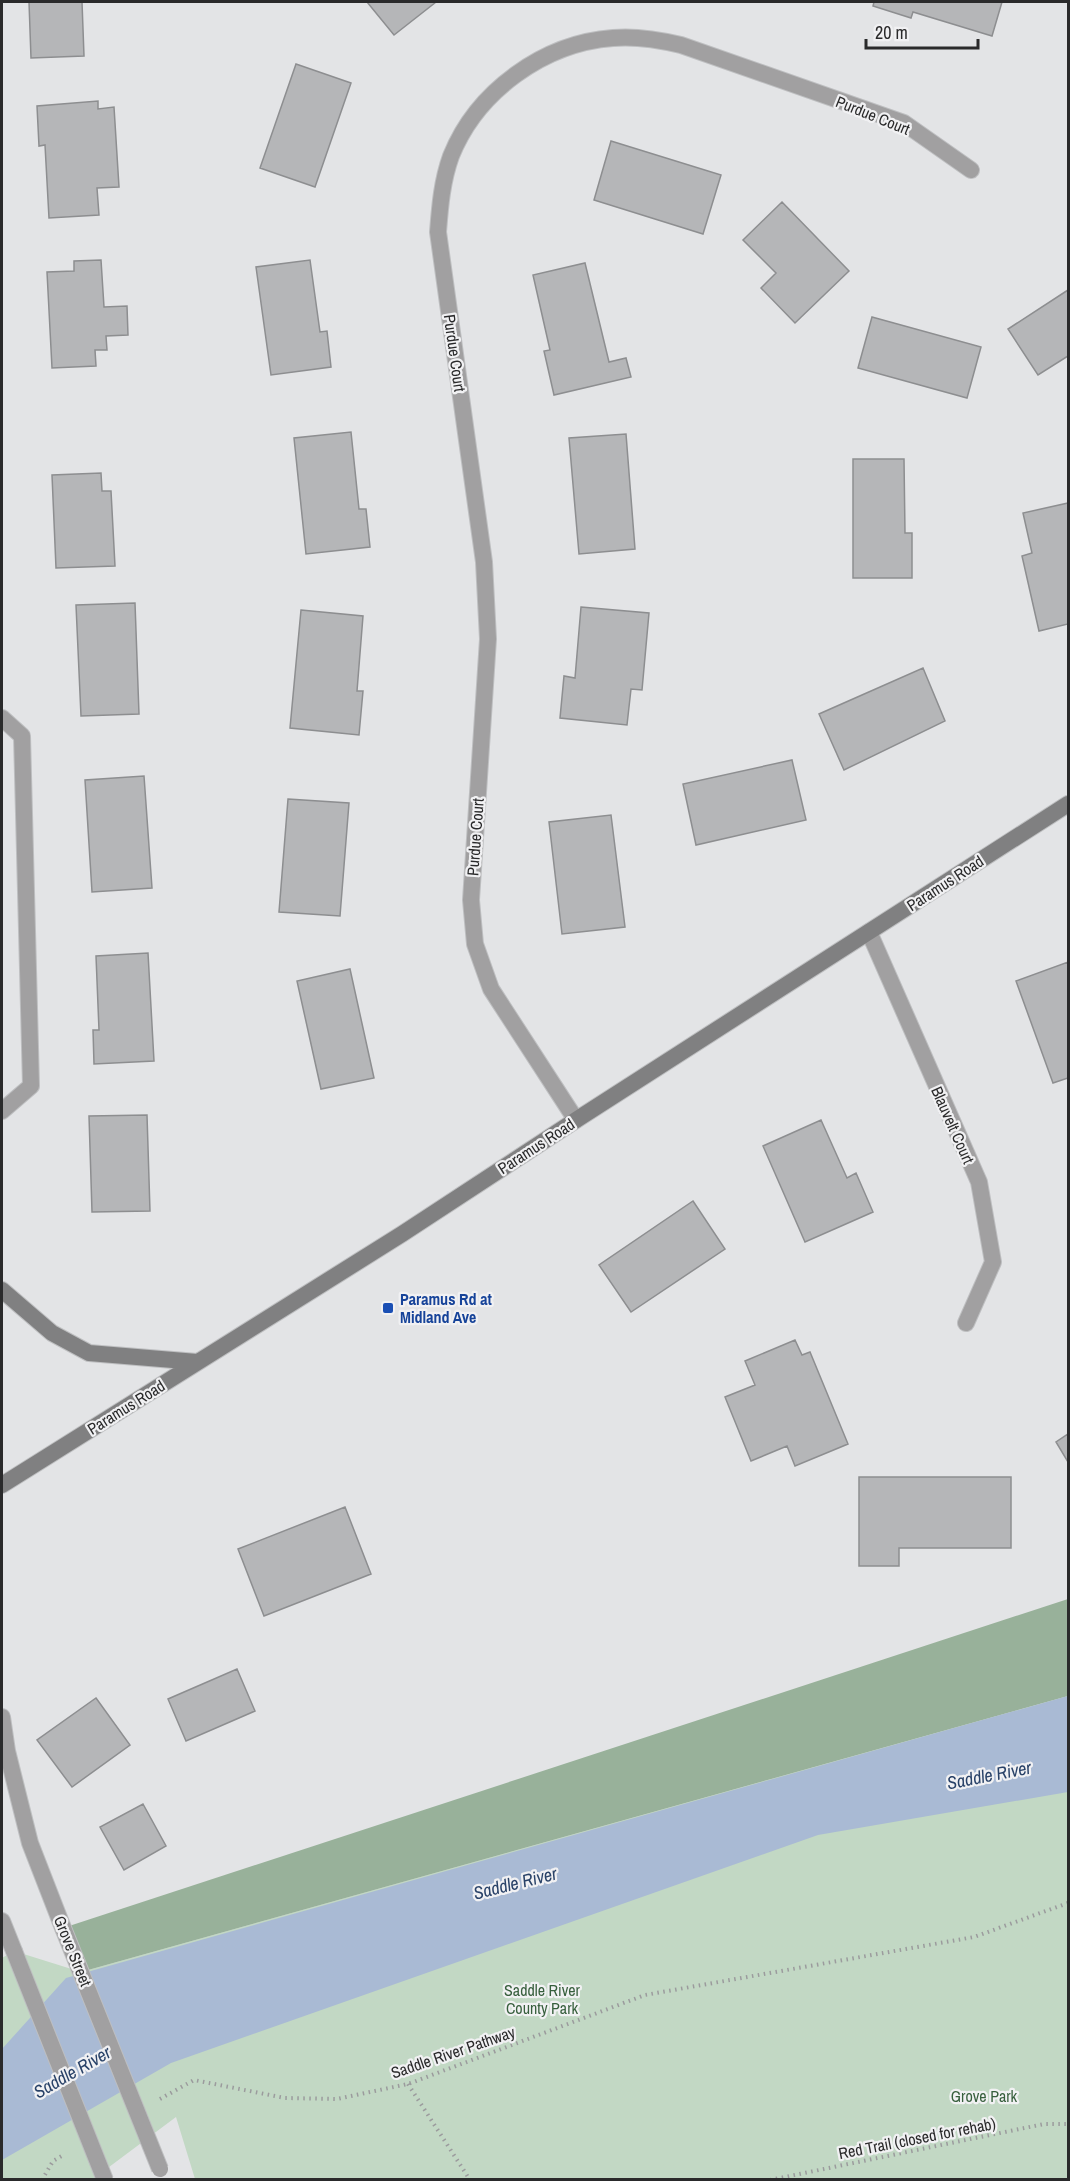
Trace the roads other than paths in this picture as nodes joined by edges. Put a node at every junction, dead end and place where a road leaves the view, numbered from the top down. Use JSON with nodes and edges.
{"nodes":[{"id":1,"x":971,"y":170,"type":"dead end"},
{"id":2,"x":2,"y":718,"type":"edge"},
{"id":3,"x":1068,"y":804,"type":"edge"},
{"id":4,"x":869,"y":932,"type":"junction"},
{"id":5,"x":2,"y":1111,"type":"edge"},
{"id":6,"x":576,"y":1120,"type":"junction"},
{"id":7,"x":2,"y":1290,"type":"edge"},
{"id":8,"x":966,"y":1323,"type":"dead end"},
{"id":9,"x":197,"y":1362,"type":"junction"},
{"id":10,"x":2,"y":1485,"type":"edge"},
{"id":11,"x":2,"y":1717,"type":"edge"},
{"id":12,"x":2,"y":1921,"type":"edge"},
{"id":13,"x":162,"y":2174,"type":"edge"},
{"id":14,"x":105,"y":2180,"type":"edge"}],
"edges":[{"from":1,"to":6,"type":"street","name":"Purdue Court"},
{"from":2,"to":5,"type":"street"},
{"from":3,"to":4,"type":"main road","name":"Paramus Road"},
{"from":4,"to":6,"type":"main road","name":"Paramus Road"},
{"from":4,"to":8,"type":"street","name":"Blauvelt Court"},
{"from":6,"to":9,"type":"main road","name":"Paramus Road"},
{"from":7,"to":9,"type":"main road"},
{"from":9,"to":10,"type":"main road","name":"Paramus Road"},
{"from":11,"to":13,"type":"street","name":"Grove Street","bridge":true},
{"from":12,"to":14,"type":"street","bridge":true}]}
